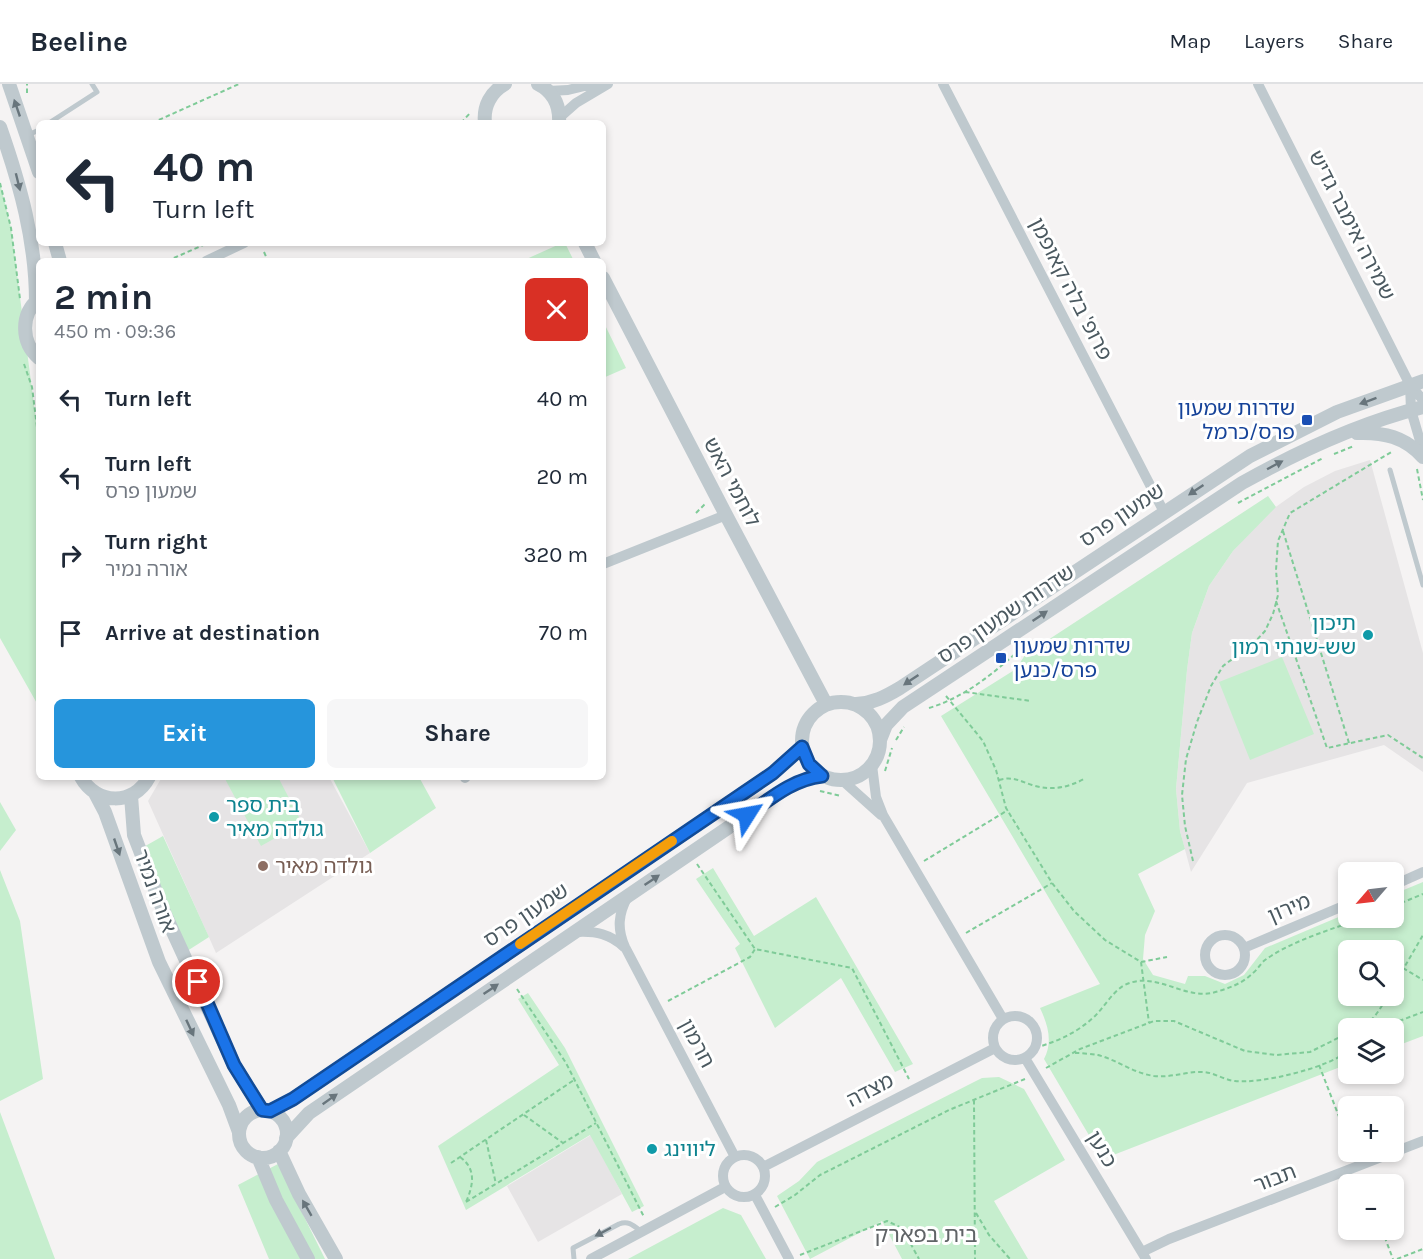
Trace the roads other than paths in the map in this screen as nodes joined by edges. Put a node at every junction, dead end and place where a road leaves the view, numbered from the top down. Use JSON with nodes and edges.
{"nodes":[{"id":1,"x":9,"y":84,"type":"edge"},
{"id":2,"x":92,"y":84,"type":"edge"},
{"id":3,"x":504,"y":84,"type":"edge"},
{"id":4,"x":592,"y":84,"type":"edge"},
{"id":5,"x":609,"y":84,"type":"edge"},
{"id":6,"x":943,"y":84,"type":"edge"},
{"id":7,"x":1258,"y":84,"type":"edge"},
{"id":8,"x":543,"y":88,"type":"edge"},
{"id":9,"x":54,"y":120,"type":"edge"},
{"id":10,"x":483,"y":120,"type":"edge"},
{"id":11,"x":560,"y":120,"type":"edge"},
{"id":12,"x":561,"y":120,"type":"edge"},
{"id":13,"x":0,"y":127,"type":"edge"},
{"id":14,"x":33,"y":132,"type":"edge"},
{"id":15,"x":36,"y":152,"type":"edge"},
{"id":16,"x":238,"y":246,"type":"edge"},
{"id":17,"x":212,"y":258,"type":"edge"},
{"id":18,"x":36,"y":274,"type":"edge"},
{"id":19,"x":606,"y":284,"type":"edge"},
{"id":20,"x":36,"y":303,"type":"edge"},
{"id":21,"x":36,"y":355,"type":"edge"},
{"id":22,"x":1416,"y":383,"type":"edge"},
{"id":23,"x":1423,"y":400,"type":"edge"},
{"id":24,"x":1417,"y":408,"type":"edge"},
{"id":25,"x":1343,"y":434,"type":"junction"},
{"id":26,"x":1423,"y":451,"type":"edge"},
{"id":27,"x":1423,"y":457,"type":"edge"},
{"id":28,"x":1390,"y":470,"type":"dead end"},
{"id":29,"x":1164,"y":512,"type":"junction"},
{"id":30,"x":726,"y":515,"type":"junction"},
{"id":31,"x":606,"y":563,"type":"edge"},
{"id":32,"x":1423,"y":585,"type":"edge"},
{"id":33,"x":826,"y":704,"type":"junction"},
{"id":34,"x":856,"y":704,"type":"junction"},
{"id":35,"x":880,"y":740,"type":"junction"},
{"id":36,"x":802,"y":747,"type":"junction"},
{"id":37,"x":872,"y":765,"type":"junction"},
{"id":38,"x":822,"y":776,"type":"junction"},
{"id":39,"x":83,"y":780,"type":"edge"},
{"id":40,"x":147,"y":780,"type":"edge"},
{"id":41,"x":842,"y":780,"type":"junction"},
{"id":42,"x":95,"y":793,"type":"junction"},
{"id":43,"x":131,"y":796,"type":"junction"},
{"id":44,"x":887,"y":821,"type":"junction"},
{"id":45,"x":1423,"y":872,"type":"edge"},
{"id":46,"x":1404,"y":881,"type":"edge"},
{"id":47,"x":628,"y":896,"type":"junction"},
{"id":48,"x":1338,"y":908,"type":"edge"},
{"id":49,"x":577,"y":932,"type":"junction"},
{"id":50,"x":625,"y":947,"type":"junction"},
{"id":51,"x":1244,"y":948,"type":"dead end"},
{"id":52,"x":1003,"y":1019,"type":"junction"},
{"id":53,"x":995,"y":1048,"type":"junction"},
{"id":54,"x":1025,"y":1058,"type":"junction"},
{"id":55,"x":266,"y":1110,"type":"junction"},
{"id":56,"x":239,"y":1132,"type":"junction"},
{"id":57,"x":286,"y":1138,"type":"junction"},
{"id":58,"x":1423,"y":1141,"type":"edge"},
{"id":59,"x":279,"y":1151,"type":"junction"},
{"id":60,"x":258,"y":1157,"type":"junction"},
{"id":61,"x":735,"y":1157,"type":"junction"},
{"id":62,"x":763,"y":1167,"type":"junction"},
{"id":63,"x":725,"y":1187,"type":"junction"},
{"id":64,"x":755,"y":1195,"type":"junction"},
{"id":65,"x":646,"y":1230,"type":"junction"},
{"id":66,"x":1144,"y":1256,"type":"edge"},
{"id":67,"x":308,"y":1259,"type":"edge"},
{"id":68,"x":336,"y":1259,"type":"edge"},
{"id":69,"x":574,"y":1259,"type":"edge"},
{"id":70,"x":591,"y":1259,"type":"edge"},
{"id":71,"x":789,"y":1259,"type":"edge"}],
"edges":[{"from":14,"to":1,"type":"street","one_way":true},
{"from":2,"to":9,"type":"lane"},
{"from":3,"to":10,"type":"street"},
{"from":4,"to":8,"type":"street"},
{"from":5,"to":12,"type":"street"},
{"from":6,"to":29,"type":"street","name":"פרופ' בלה קאופמן"},
{"from":7,"to":22,"type":"street","name":"שמירה אימבר גדיש"},
{"from":8,"to":11,"type":"street"},
{"from":13,"to":18,"type":"street","one_way":true},
{"from":14,"to":15,"type":"street"},
{"from":16,"to":17,"type":"street"},
{"from":19,"to":30,"type":"street","name":"לוחמי האש"},
{"from":20,"to":21,"type":"street"},
{"from":22,"to":23,"type":"street"},
{"from":22,"to":24,"type":"street"},
{"from":22,"to":29,"type":"street","name":"שמעון פרס","one_way":true},
{"from":24,"to":25,"type":"street","name":"שדרות שמעון פרס"},
{"from":24,"to":26,"type":"street"},
{"from":25,"to":27,"type":"street"},
{"from":35,"to":25,"type":"street","name":"שדרות שמעון פרס","one_way":true},
{"from":28,"to":32,"type":"lane"},
{"from":29,"to":34,"type":"street","name":"שמעון פרס","one_way":true},
{"from":30,"to":31,"type":"street"},
{"from":30,"to":33,"type":"street","name":"לוחמי האש"},
{"from":33,"to":34,"type":"street"},
{"from":33,"to":36,"type":"street"},
{"from":34,"to":35,"type":"street"},
{"from":35,"to":37,"type":"street"},
{"from":36,"to":38,"type":"street"},
{"from":36,"to":55,"type":"street","name":"שמעון פרס"},
{"from":37,"to":41,"type":"street"},
{"from":37,"to":44,"type":"street"},
{"from":38,"to":41,"type":"street"},
{"from":47,"to":38,"type":"street","name":"שמעון פרס","one_way":true},
{"from":39,"to":42,"type":"street","name":"אורה נמיר"},
{"from":40,"to":43,"type":"street"},
{"from":41,"to":44,"type":"street"},
{"from":42,"to":43,"type":"street"},
{"from":42,"to":56,"type":"street","name":"אורה נמיר","one_way":true},
{"from":43,"to":55,"type":"street","name":"אורה נמיר"},
{"from":44,"to":52,"type":"street"},
{"from":45,"to":46,"type":"street"},
{"from":47,"to":49,"type":"street","name":"שמעון פרס"},
{"from":47,"to":50,"type":"street","name":"חרמון"},
{"from":48,"to":51,"type":"street","name":"מירון"},
{"from":49,"to":50,"type":"street"},
{"from":57,"to":49,"type":"street","name":"שמעון פרס","one_way":true},
{"from":50,"to":61,"type":"street","name":"חרמון"},
{"from":52,"to":53,"type":"street"},
{"from":52,"to":54,"type":"street"},
{"from":53,"to":54,"type":"street"},
{"from":53,"to":62,"type":"street","name":"מצדה"},
{"from":54,"to":66,"type":"street","name":"כנען"},
{"from":55,"to":56,"type":"street"},
{"from":55,"to":57,"type":"street"},
{"from":56,"to":60,"type":"street"},
{"from":57,"to":59,"type":"street"},
{"from":58,"to":66,"type":"street","name":"תבור"},
{"from":59,"to":60,"type":"street"},
{"from":68,"to":59,"type":"street","one_way":true},
{"from":60,"to":67,"type":"street"},
{"from":61,"to":62,"type":"street"},
{"from":61,"to":63,"type":"street"},
{"from":62,"to":64,"type":"street"},
{"from":63,"to":64,"type":"street"},
{"from":63,"to":65,"type":"street"},
{"from":64,"to":71,"type":"street"},
{"from":65,"to":69,"type":"lane","one_way":true},
{"from":65,"to":70,"type":"street"}]}
